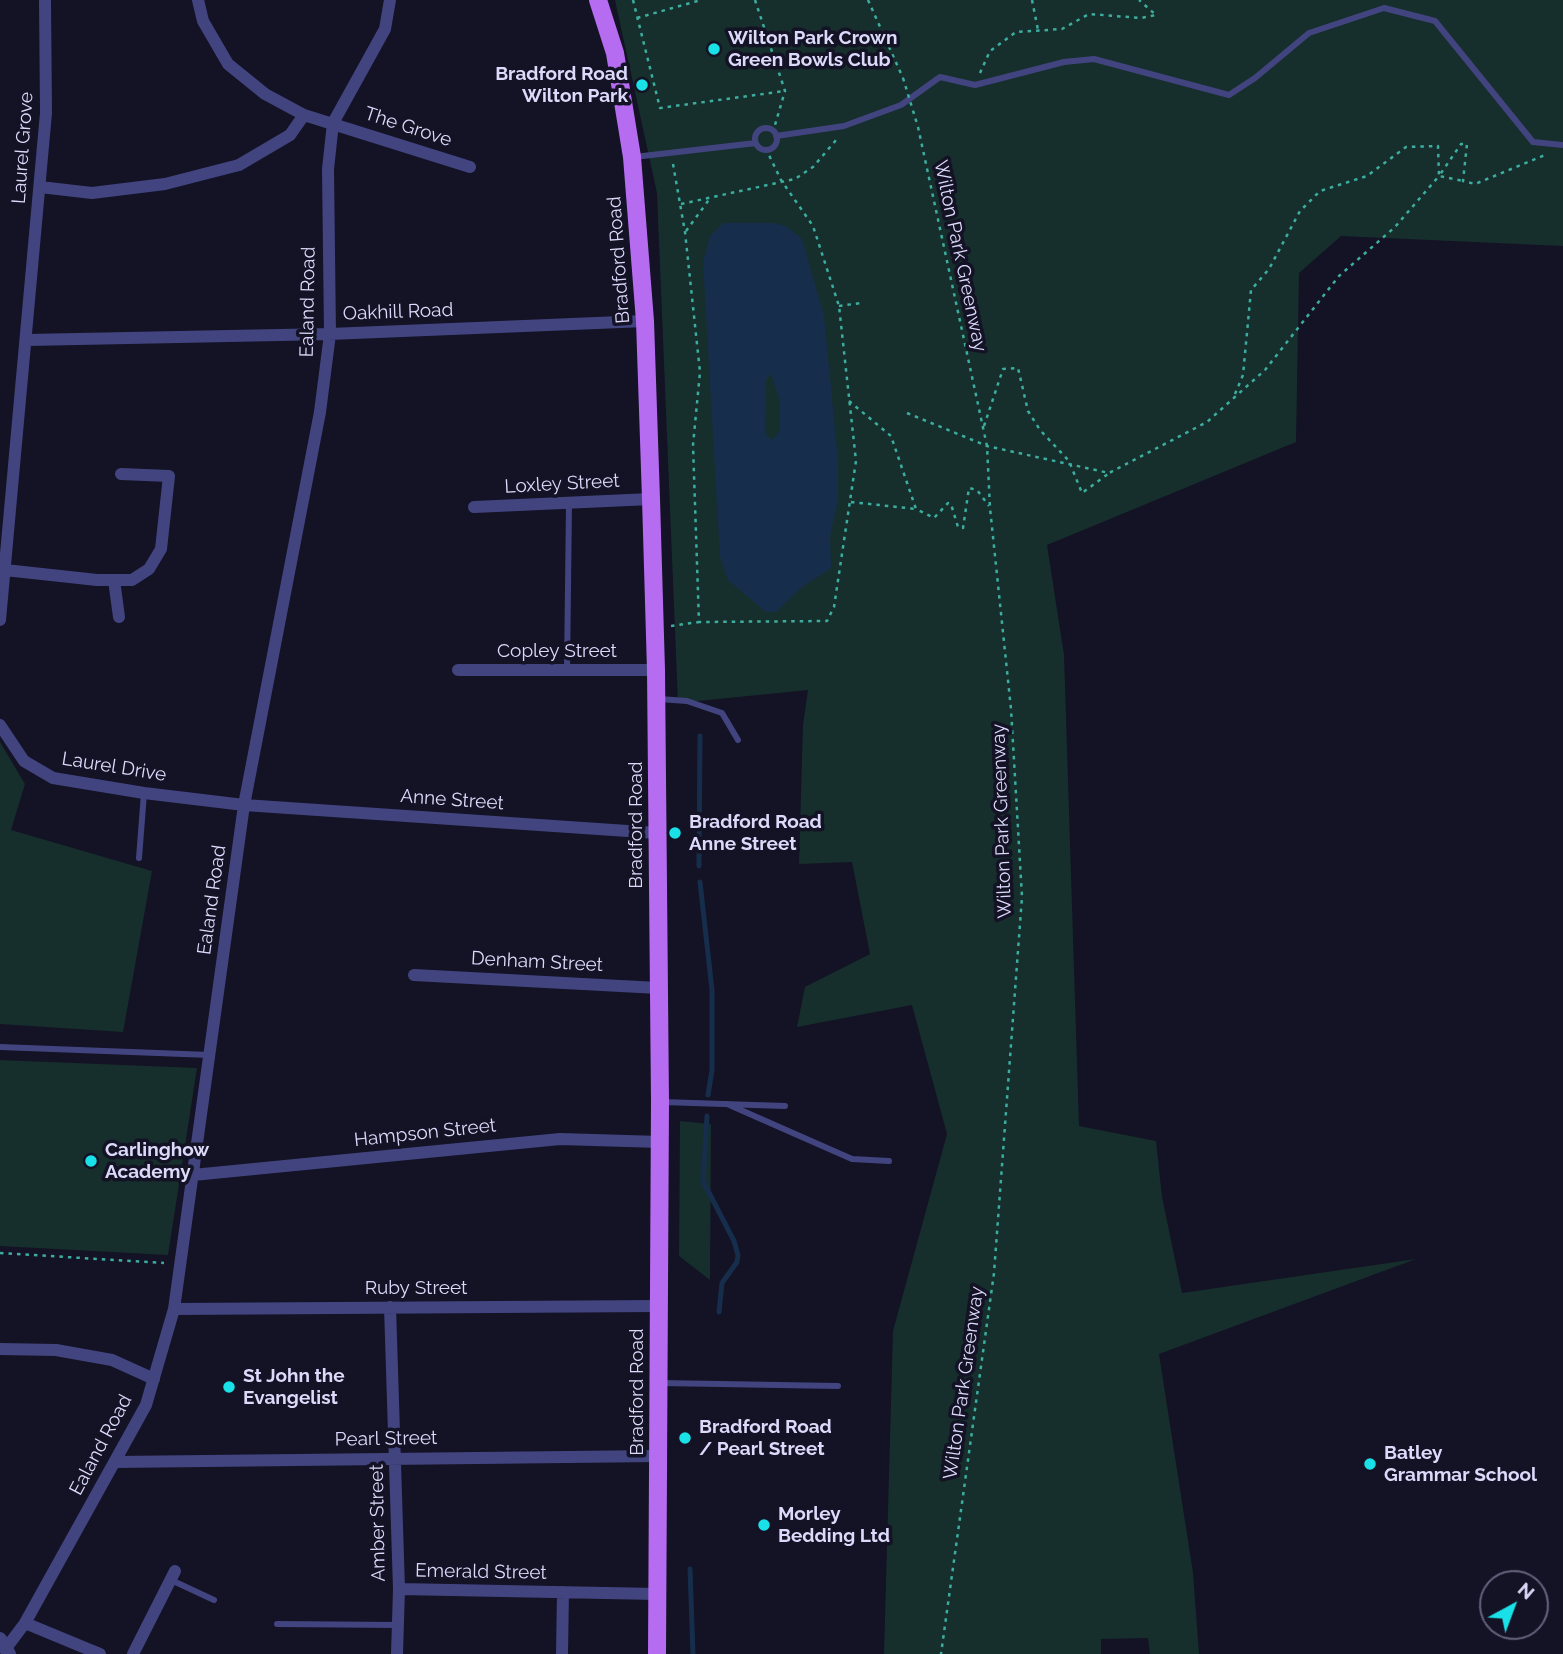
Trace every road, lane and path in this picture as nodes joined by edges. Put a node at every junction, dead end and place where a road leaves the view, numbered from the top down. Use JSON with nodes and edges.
{"nodes":[{"id":1,"x":45,"y":0,"type":"edge"},
{"id":2,"x":198,"y":0,"type":"edge"},
{"id":3,"x":390,"y":0,"type":"edge"},
{"id":4,"x":598,"y":0,"type":"edge"},
{"id":5,"x":633,"y":0,"type":"edge"},
{"id":6,"x":701,"y":0,"type":"edge"},
{"id":7,"x":755,"y":0,"type":"edge"},
{"id":8,"x":868,"y":0,"type":"edge"},
{"id":9,"x":1032,"y":0,"type":"edge"},
{"id":10,"x":1139,"y":0,"type":"edge"},
{"id":11,"x":637,"y":18,"type":"junction"},
{"id":12,"x":1038,"y":30,"type":"junction"},
{"id":13,"x":975,"y":85,"type":"junction"},
{"id":14,"x":785,"y":91,"type":"junction"},
{"id":15,"x":304,"y":115,"type":"junction"},
{"id":16,"x":333,"y":123,"type":"junction"},
{"id":17,"x":844,"y":126,"type":"junction"},
{"id":18,"x":775,"y":134,"type":"junction"},
{"id":19,"x":756,"y":143,"type":"junction"},
{"id":20,"x":1563,"y":145,"type":"edge"},
{"id":21,"x":766,"y":149,"type":"junction"},
{"id":22,"x":670,"y":151,"type":"junction"},
{"id":23,"x":1550,"y":153,"type":"dead end"},
{"id":24,"x":632,"y":157,"type":"junction"},
{"id":25,"x":470,"y":167,"type":"dead end"},
{"id":26,"x":1439,"y":176,"type":"junction"},
{"id":27,"x":781,"y":180,"type":"junction"},
{"id":28,"x":1463,"y":181,"type":"junction"},
{"id":29,"x":40,"y":187,"type":"junction"},
{"id":30,"x":711,"y":197,"type":"junction"},
{"id":31,"x":681,"y":204,"type":"junction"},
{"id":32,"x":685,"y":232,"type":"junction"},
{"id":33,"x":861,"y":303,"type":"dead end"},
{"id":34,"x":839,"y":306,"type":"junction"},
{"id":35,"x":645,"y":321,"type":"junction"},
{"id":36,"x":330,"y":334,"type":"junction"},
{"id":37,"x":27,"y":340,"type":"junction"},
{"id":38,"x":1234,"y":397,"type":"junction"},
{"id":39,"x":849,"y":401,"type":"junction"},
{"id":40,"x":908,"y":412,"type":"dead end"},
{"id":41,"x":987,"y":446,"type":"junction"},
{"id":42,"x":1070,"y":464,"type":"junction"},
{"id":43,"x":1109,"y":473,"type":"junction"},
{"id":44,"x":121,"y":474,"type":"dead end"},
{"id":45,"x":651,"y":499,"type":"junction"},
{"id":46,"x":851,"y":502,"type":"junction"},
{"id":47,"x":569,"y":503,"type":"junction"},
{"id":48,"x":474,"y":507,"type":"dead end"},
{"id":49,"x":990,"y":508,"type":"junction"},
{"id":50,"x":916,"y":509,"type":"junction"},
{"id":51,"x":5,"y":569,"type":"junction"},
{"id":52,"x":114,"y":580,"type":"junction"},
{"id":53,"x":119,"y":617,"type":"dead end"},
{"id":54,"x":0,"y":620,"type":"edge"},
{"id":55,"x":699,"y":622,"type":"junction"},
{"id":56,"x":654,"y":628,"type":"junction"},
{"id":57,"x":458,"y":670,"type":"dead end"},
{"id":58,"x":567,"y":670,"type":"junction"},
{"id":59,"x":656,"y":670,"type":"junction"},
{"id":60,"x":657,"y":699,"type":"junction"},
{"id":61,"x":0,"y":725,"type":"edge"},
{"id":62,"x":738,"y":740,"type":"dead end"},
{"id":63,"x":144,"y":793,"type":"junction"},
{"id":64,"x":244,"y":805,"type":"junction"},
{"id":65,"x":657,"y":833,"type":"junction"},
{"id":66,"x":139,"y":859,"type":"dead end"},
{"id":67,"x":414,"y":975,"type":"dead end"},
{"id":68,"x":658,"y":988,"type":"junction"},
{"id":69,"x":0,"y":1047,"type":"edge"},
{"id":70,"x":210,"y":1055,"type":"junction"},
{"id":71,"x":660,"y":1102,"type":"junction"},
{"id":72,"x":727,"y":1104,"type":"junction"},
{"id":73,"x":785,"y":1106,"type":"dead end"},
{"id":74,"x":660,"y":1142,"type":"junction"},
{"id":75,"x":889,"y":1161,"type":"dead end"},
{"id":76,"x":193,"y":1175,"type":"junction"},
{"id":77,"x":0,"y":1254,"type":"edge"},
{"id":78,"x":181,"y":1264,"type":"junction"},
{"id":79,"x":658,"y":1306,"type":"junction"},
{"id":80,"x":390,"y":1307,"type":"junction"},
{"id":81,"x":174,"y":1309,"type":"junction"},
{"id":82,"x":0,"y":1349,"type":"edge"},
{"id":83,"x":154,"y":1380,"type":"junction"},
{"id":84,"x":658,"y":1383,"type":"junction"},
{"id":85,"x":838,"y":1386,"type":"dead end"},
{"id":86,"x":658,"y":1456,"type":"junction"},
{"id":87,"x":396,"y":1459,"type":"junction"},
{"id":88,"x":115,"y":1462,"type":"junction"},
{"id":89,"x":173,"y":1575,"type":"joint"},
{"id":90,"x":399,"y":1589,"type":"junction"},
{"id":91,"x":563,"y":1592,"type":"junction"},
{"id":92,"x":657,"y":1594,"type":"junction"},
{"id":93,"x":214,"y":1600,"type":"dead end"},
{"id":94,"x":25,"y":1623,"type":"junction"},
{"id":95,"x":277,"y":1623,"type":"dead end"},
{"id":96,"x":397,"y":1625,"type":"junction"},
{"id":97,"x":5,"y":1647,"type":"edge"},
{"id":98,"x":100,"y":1654,"type":"edge"},
{"id":99,"x":133,"y":1654,"type":"edge"},
{"id":100,"x":397,"y":1654,"type":"edge"},
{"id":101,"x":562,"y":1654,"type":"edge"},
{"id":102,"x":657,"y":1654,"type":"edge"},
{"id":103,"x":941,"y":1654,"type":"edge"}],
"edges":[{"from":1,"to":29,"type":"street","name":"Laurel Grove"},
{"from":2,"to":15,"type":"street","name":"The Grove"},
{"from":3,"to":16,"type":"street"},
{"from":4,"to":24,"type":"main road","name":"Bradford Road"},
{"from":5,"to":11,"type":"path"},
{"from":6,"to":11,"type":"path"},
{"from":7,"to":14,"type":"path"},
{"from":8,"to":41,"type":"path","name":"Wilton Park Greenway","bridge":true},
{"from":9,"to":12,"type":"path"},
{"from":10,"to":12,"type":"path"},
{"from":11,"to":14,"type":"path"},
{"from":12,"to":13,"type":"path"},
{"from":13,"to":17,"type":"lane"},
{"from":13,"to":20,"type":"lane"},
{"from":14,"to":18,"type":"path"},
{"from":15,"to":16,"type":"street","name":"The Grove"},
{"from":15,"to":29,"type":"street"},
{"from":16,"to":25,"type":"street","name":"The Grove"},
{"from":16,"to":36,"type":"street","name":"Ealand Road"},
{"from":17,"to":18,"type":"lane"},
{"from":17,"to":27,"type":"path"},
{"from":18,"to":19,"type":"lane"},
{"from":18,"to":21,"type":"lane"},
{"from":19,"to":21,"type":"lane"},
{"from":19,"to":22,"type":"lane"},
{"from":21,"to":27,"type":"path"},
{"from":22,"to":24,"type":"lane"},
{"from":22,"to":31,"type":"path"},
{"from":23,"to":28,"type":"path"},
{"from":24,"to":35,"type":"main road","name":"Bradford Road"},
{"from":26,"to":28,"type":"path"},
{"from":26,"to":28,"type":"path"},
{"from":26,"to":38,"type":"path"},
{"from":26,"to":38,"type":"path"},
{"from":27,"to":30,"type":"path"},
{"from":27,"to":34,"type":"path"},
{"from":29,"to":37,"type":"street","name":"Laurel Grove"},
{"from":30,"to":31,"type":"path"},
{"from":30,"to":32,"type":"path"},
{"from":31,"to":32,"type":"path"},
{"from":32,"to":55,"type":"path"},
{"from":33,"to":34,"type":"path"},
{"from":34,"to":39,"type":"path"},
{"from":35,"to":36,"type":"street","name":"Oakhill Road"},
{"from":35,"to":45,"type":"main road","name":"Bradford Road"},
{"from":36,"to":37,"type":"street","name":"Oakhill Road"},
{"from":36,"to":64,"type":"street","name":"Ealand Road"},
{"from":37,"to":51,"type":"street"},
{"from":38,"to":43,"type":"path"},
{"from":39,"to":46,"type":"path"},
{"from":39,"to":50,"type":"path"},
{"from":40,"to":41,"type":"path"},
{"from":41,"to":42,"type":"path"},
{"from":41,"to":42,"type":"path"},
{"from":41,"to":49,"type":"path","name":"Wilton Park Greenway"},
{"from":42,"to":43,"type":"path"},
{"from":42,"to":43,"type":"path"},
{"from":44,"to":52,"type":"street"},
{"from":45,"to":47,"type":"street","name":"Loxley Street"},
{"from":45,"to":56,"type":"main road","name":"Bradford Road"},
{"from":46,"to":50,"type":"path"},
{"from":46,"to":55,"type":"path"},
{"from":47,"to":48,"type":"street","name":"Loxley Street"},
{"from":47,"to":58,"type":"lane"},
{"from":49,"to":50,"type":"path"},
{"from":49,"to":103,"type":"path","name":"Wilton Park Greenway"},
{"from":51,"to":52,"type":"street"},
{"from":51,"to":54,"type":"street"},
{"from":52,"to":53,"type":"street"},
{"from":55,"to":56,"type":"path"},
{"from":56,"to":59,"type":"main road","name":"Bradford Road"},
{"from":57,"to":58,"type":"street","name":"Copley Street"},
{"from":58,"to":59,"type":"street","name":"Copley Street"},
{"from":59,"to":60,"type":"main road","name":"Bradford Road"},
{"from":60,"to":62,"type":"lane"},
{"from":60,"to":65,"type":"main road","name":"Bradford Road"},
{"from":61,"to":63,"type":"street","name":"Laurel Drive"},
{"from":63,"to":64,"type":"street","name":"Laurel Drive"},
{"from":63,"to":66,"type":"lane"},
{"from":64,"to":65,"type":"street","name":"Anne Street"},
{"from":64,"to":70,"type":"street","name":"Ealand Road"},
{"from":65,"to":68,"type":"main road","name":"Bradford Road"},
{"from":67,"to":68,"type":"street","name":"Denham Street"},
{"from":68,"to":71,"type":"main road","name":"Bradford Road"},
{"from":69,"to":70,"type":"lane"},
{"from":70,"to":76,"type":"street","name":"Ealand Road"},
{"from":71,"to":72,"type":"lane"},
{"from":71,"to":74,"type":"main road","name":"Bradford Road"},
{"from":72,"to":73,"type":"lane"},
{"from":72,"to":75,"type":"lane"},
{"from":74,"to":76,"type":"street","name":"Hampson Street"},
{"from":74,"to":79,"type":"main road","name":"Bradford Road"},
{"from":76,"to":78,"type":"street","name":"Ealand Road"},
{"from":77,"to":78,"type":"path"},
{"from":78,"to":81,"type":"street","name":"Ealand Road"},
{"from":79,"to":80,"type":"street","name":"Ruby Street"},
{"from":79,"to":84,"type":"main road","name":"Bradford Road"},
{"from":80,"to":81,"type":"street","name":"Ruby Street"},
{"from":80,"to":87,"type":"street","name":"Amber Street"},
{"from":81,"to":83,"type":"street","name":"Ealand Road"},
{"from":82,"to":83,"type":"street"},
{"from":83,"to":88,"type":"street","name":"Ealand Road"},
{"from":84,"to":85,"type":"lane"},
{"from":84,"to":86,"type":"main road","name":"Bradford Road"},
{"from":86,"to":87,"type":"street","name":"Pearl Street"},
{"from":86,"to":92,"type":"main road","name":"Bradford Road"},
{"from":87,"to":88,"type":"street","name":"Pearl Street"},
{"from":87,"to":90,"type":"street","name":"Amber Street"},
{"from":88,"to":94,"type":"street","name":"Ealand Road"},
{"from":89,"to":93,"type":"lane"},
{"from":89,"to":99,"type":"street"},
{"from":90,"to":91,"type":"street","name":"Emerald Street"},
{"from":90,"to":96,"type":"street","name":"Amber Street"},
{"from":91,"to":92,"type":"street","name":"Emerald Street"},
{"from":91,"to":101,"type":"street","name":"Emerald Street"},
{"from":92,"to":102,"type":"main road","name":"Bradford Road"},
{"from":94,"to":97,"type":"street","name":"Ealand Road"},
{"from":94,"to":98,"type":"street"},
{"from":95,"to":96,"type":"lane"},
{"from":96,"to":100,"type":"street","name":"Amber Street"}]}
